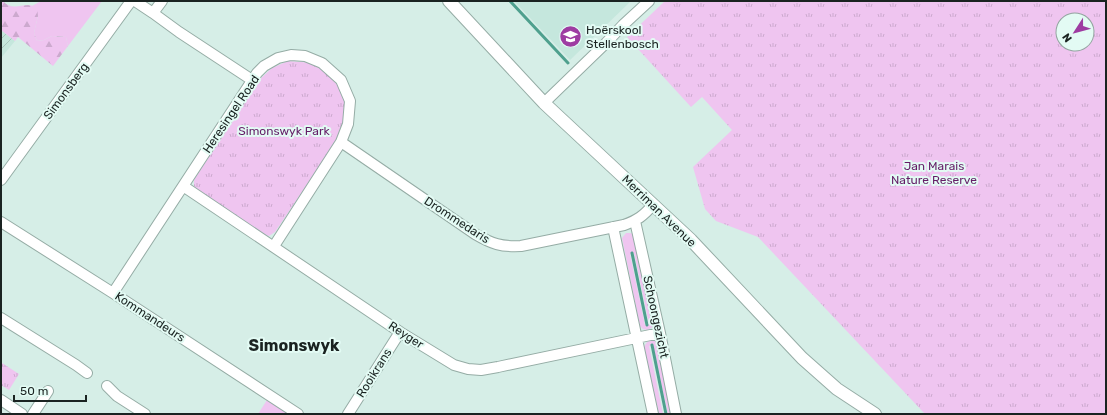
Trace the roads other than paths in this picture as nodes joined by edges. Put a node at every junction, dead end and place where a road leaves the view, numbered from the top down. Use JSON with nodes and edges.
{"nodes":[{"id":1,"x":131,"y":1,"type":"edge"},
{"id":2,"x":136,"y":1,"type":"edge"},
{"id":3,"x":162,"y":1,"type":"edge"},
{"id":4,"x":449,"y":1,"type":"edge"},
{"id":5,"x":649,"y":1,"type":"edge"},
{"id":6,"x":153,"y":13,"type":"junction"},
{"id":7,"x":252,"y":80,"type":"junction"},
{"id":8,"x":544,"y":103,"type":"junction"},
{"id":9,"x":341,"y":142,"type":"junction"},
{"id":10,"x":1,"y":180,"type":"edge"},
{"id":11,"x":183,"y":186,"type":"junction"},
{"id":12,"x":653,"y":205,"type":"junction"},
{"id":13,"x":635,"y":221,"type":"junction"},
{"id":14,"x":1,"y":222,"type":"edge"},
{"id":15,"x":614,"y":227,"type":"junction"},
{"id":16,"x":274,"y":246,"type":"junction"},
{"id":17,"x":113,"y":293,"type":"junction"},
{"id":18,"x":1,"y":318,"type":"edge"},
{"id":19,"x":400,"y":332,"type":"junction"},
{"id":20,"x":660,"y":333,"type":"junction"},
{"id":21,"x":638,"y":338,"type":"junction"},
{"id":22,"x":86,"y":373,"type":"dead end"},
{"id":23,"x":107,"y":386,"type":"dead end"},
{"id":24,"x":48,"y":392,"type":"dead end"},
{"id":25,"x":1,"y":400,"type":"edge"},
{"id":26,"x":22,"y":414,"type":"edge"},
{"id":27,"x":33,"y":414,"type":"edge"},
{"id":28,"x":145,"y":414,"type":"edge"},
{"id":29,"x":298,"y":414,"type":"edge"},
{"id":30,"x":348,"y":414,"type":"edge"},
{"id":31,"x":654,"y":414,"type":"edge"},
{"id":32,"x":676,"y":414,"type":"edge"},
{"id":33,"x":875,"y":414,"type":"edge"}],
"edges":[{"from":1,"to":10,"type":"street","name":"Simonsberg"},
{"from":2,"to":6,"type":"street"},
{"from":3,"to":6,"type":"street"},
{"from":4,"to":8,"type":"street","name":"Merriman Avenue"},
{"from":5,"to":8,"type":"street"},
{"from":6,"to":7,"type":"street"},
{"from":7,"to":9,"type":"street","name":"Heresingel Road"},
{"from":7,"to":11,"type":"street","name":"Heresingel Road"},
{"from":8,"to":12,"type":"street","name":"Merriman Avenue"},
{"from":9,"to":15,"type":"street","name":"Drommedaris"},
{"from":9,"to":16,"type":"street","name":"Heresingel Road"},
{"from":11,"to":16,"type":"street","name":"Reyger"},
{"from":11,"to":17,"type":"street","name":"Heresingel Road"},
{"from":12,"to":13,"type":"street","name":"Drommedaris"},
{"from":12,"to":33,"type":"street","name":"Merriman Avenue"},
{"from":13,"to":15,"type":"street","name":"Drommedaris"},
{"from":13,"to":20,"type":"street","name":"Schoongezicht"},
{"from":14,"to":17,"type":"street","name":"Kommandeurs"},
{"from":15,"to":21,"type":"street","name":"Schoongezicht"},
{"from":16,"to":19,"type":"street","name":"Reyger"},
{"from":17,"to":29,"type":"street","name":"Kommandeurs"},
{"from":18,"to":22,"type":"street"},
{"from":19,"to":21,"type":"street","name":"Reyger"},
{"from":19,"to":30,"type":"street","name":"Rooikrans"},
{"from":20,"to":21,"type":"street","name":"Reyger"},
{"from":20,"to":32,"type":"street","name":"Schoongezicht"},
{"from":21,"to":31,"type":"street","name":"Schoongezicht"},
{"from":23,"to":28,"type":"street"},
{"from":24,"to":27,"type":"street"},
{"from":25,"to":26,"type":"street"}]}
